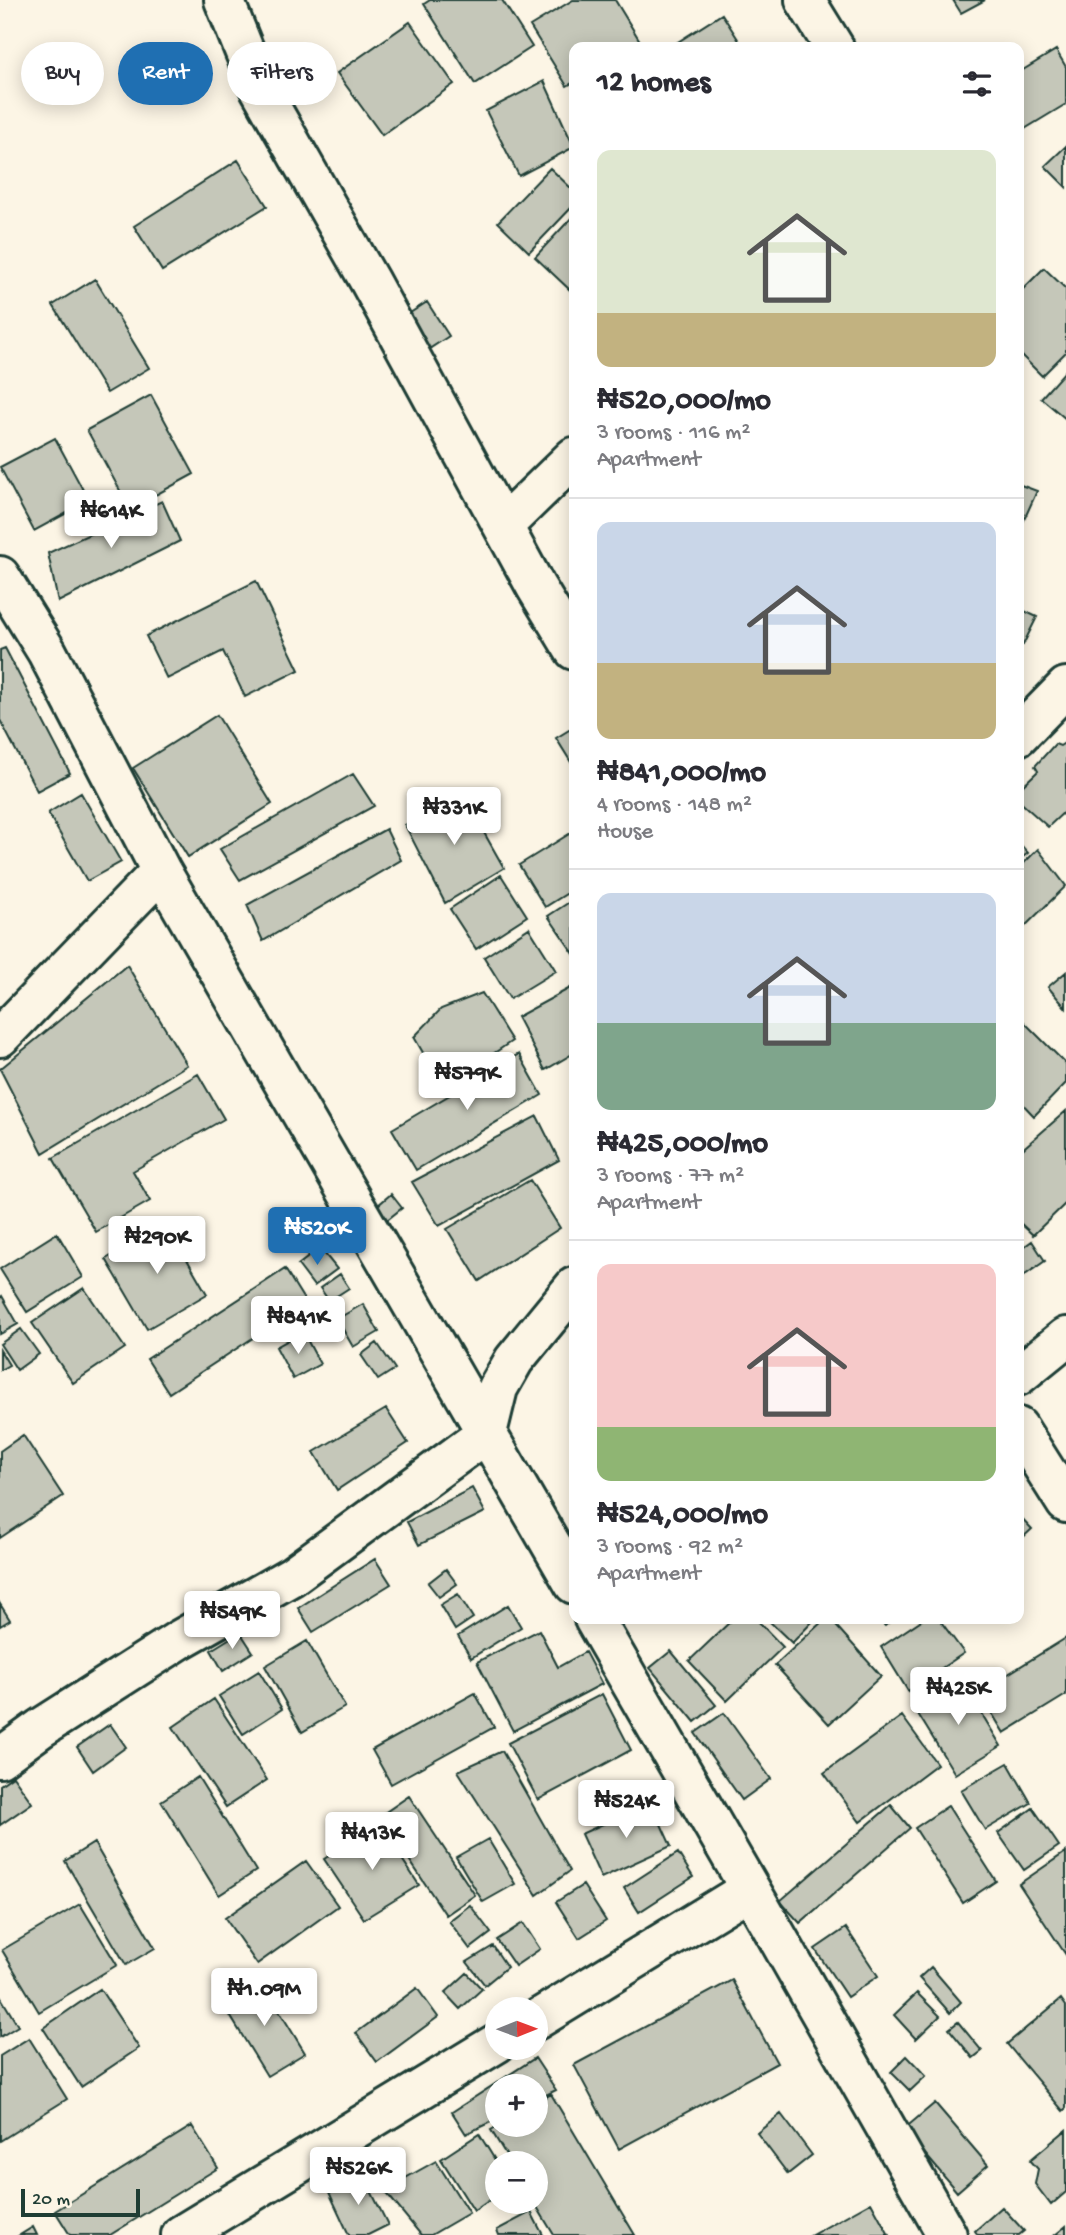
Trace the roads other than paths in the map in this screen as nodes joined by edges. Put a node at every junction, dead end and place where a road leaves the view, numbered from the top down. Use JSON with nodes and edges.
{"nodes":[{"id":1,"x":224,"y":0,"type":"edge"},
{"id":2,"x":805,"y":0,"type":"edge"},
{"id":3,"x":831,"y":42,"type":"edge"},
{"id":4,"x":569,"y":462,"type":"edge"},
{"id":5,"x":503,"y":526,"type":"junction"},
{"id":6,"x":0,"y":576,"type":"edge"},
{"id":7,"x":569,"y":641,"type":"edge"},
{"id":8,"x":1066,"y":687,"type":"edge"},
{"id":9,"x":1024,"y":730,"type":"edge"},
{"id":10,"x":161,"y":871,"type":"junction"},
{"id":11,"x":0,"y":1037,"type":"edge"},
{"id":12,"x":569,"y":1293,"type":"edge"},
{"id":13,"x":1066,"y":1337,"type":"edge"},
{"id":14,"x":1024,"y":1371,"type":"edge"},
{"id":15,"x":487,"y":1433,"type":"junction"},
{"id":16,"x":1024,"y":1436,"type":"edge"},
{"id":17,"x":1066,"y":1503,"type":"edge"},
{"id":18,"x":569,"y":1575,"type":"edge"},
{"id":19,"x":597,"y":1624,"type":"edge"},
{"id":20,"x":0,"y":1758,"type":"edge"},
{"id":21,"x":750,"y":1889,"type":"junction"},
{"id":22,"x":548,"y":2013,"type":"edge"},
{"id":23,"x":485,"y":2050,"type":"edge"},
{"id":24,"x":181,"y":2235,"type":"edge"},
{"id":25,"x":947,"y":2235,"type":"edge"}],
"edges":[{"from":1,"to":5,"type":"street"},
{"from":2,"to":3,"type":"street"},
{"from":4,"to":5,"type":"street"},
{"from":5,"to":7,"type":"street"},
{"from":6,"to":10,"type":"street"},
{"from":8,"to":9,"type":"street"},
{"from":10,"to":11,"type":"street"},
{"from":10,"to":15,"type":"street"},
{"from":12,"to":15,"type":"street"},
{"from":13,"to":14,"type":"street"},
{"from":15,"to":18,"type":"street"},
{"from":15,"to":20,"type":"street"},
{"from":16,"to":17,"type":"street"},
{"from":19,"to":21,"type":"street"},
{"from":21,"to":22,"type":"street"},
{"from":21,"to":25,"type":"street"},
{"from":23,"to":24,"type":"street"}]}
